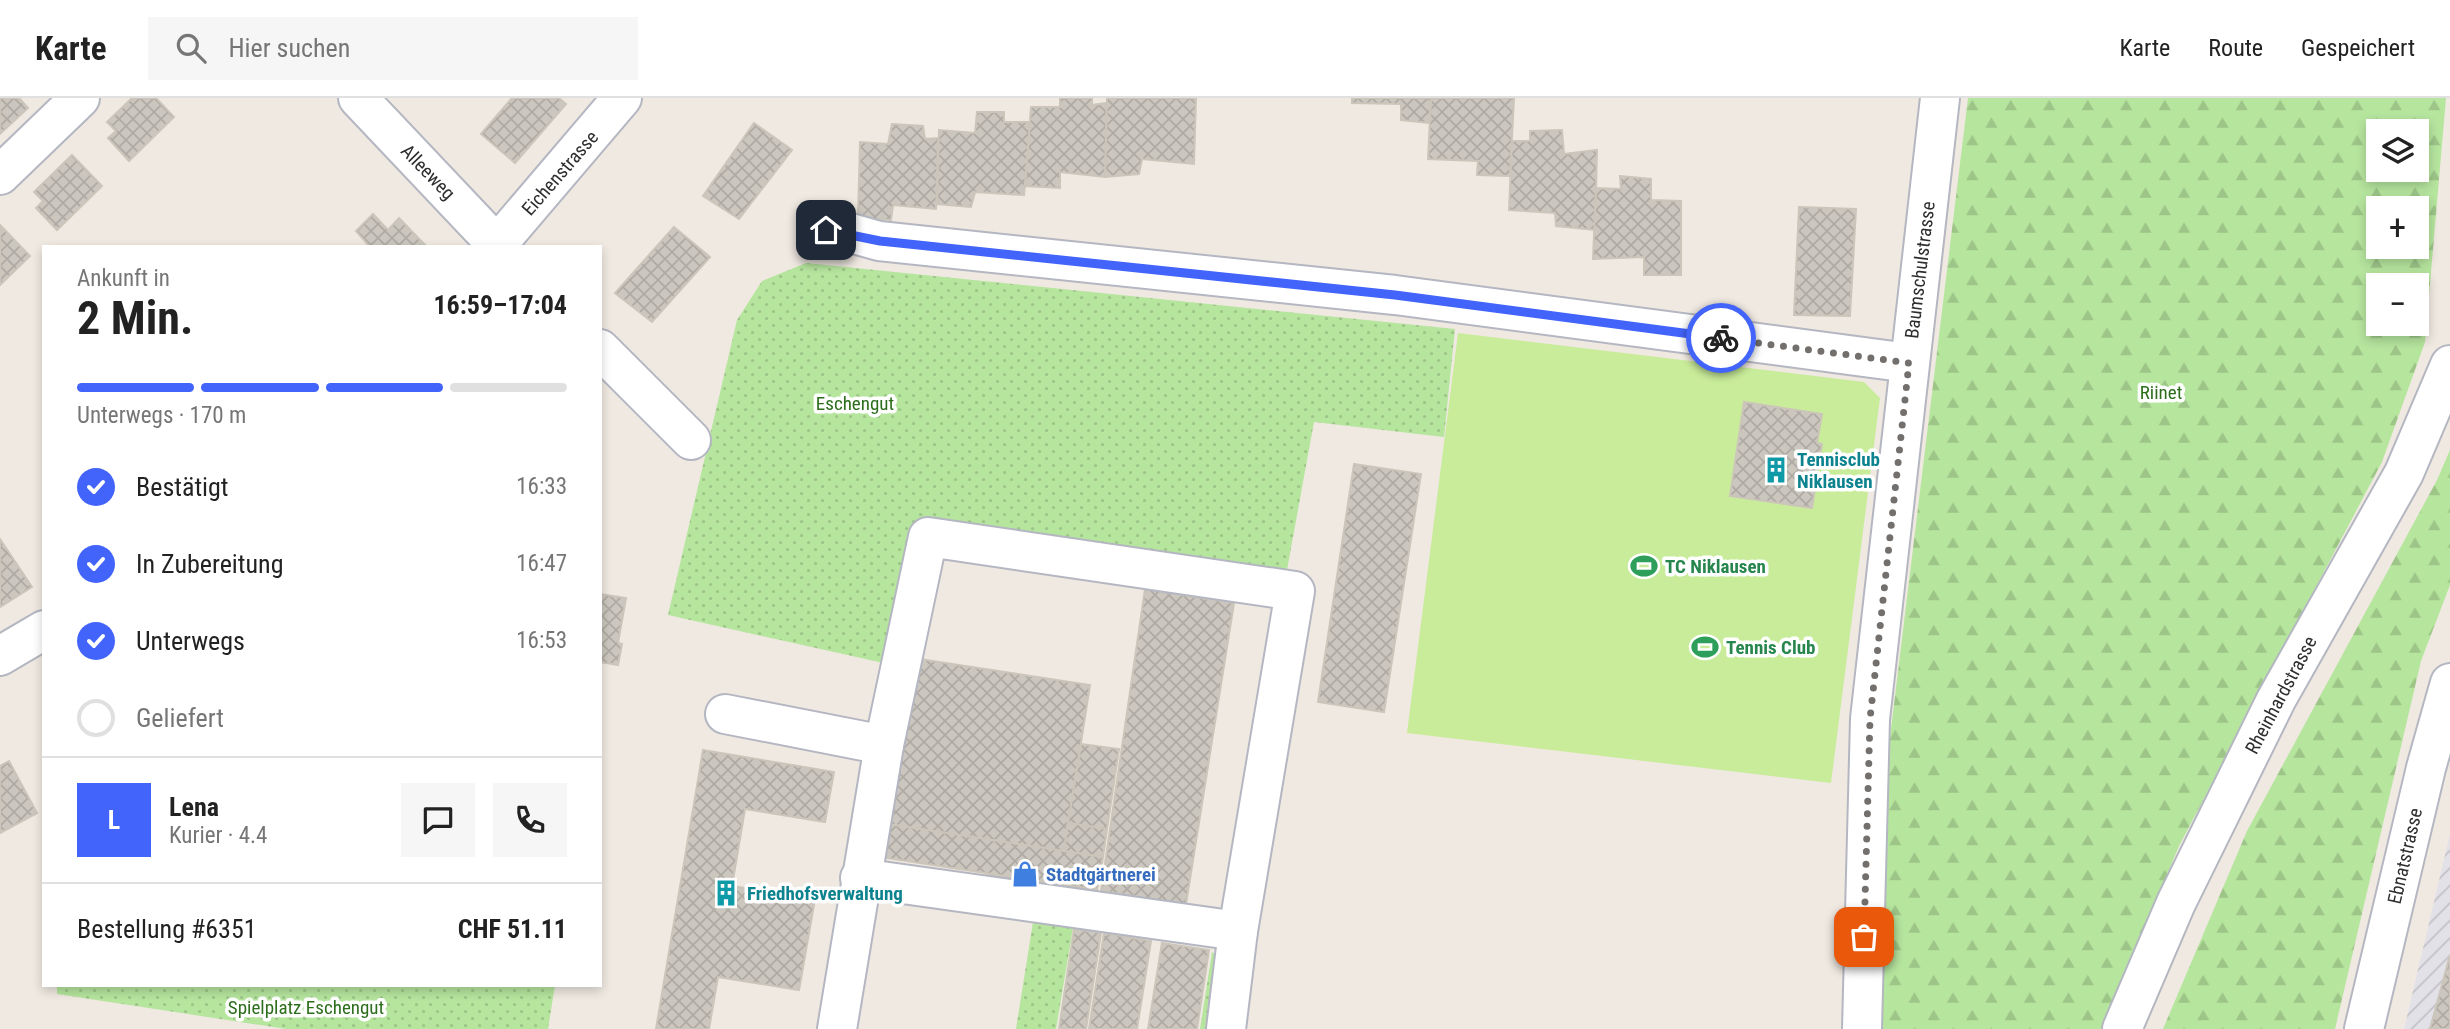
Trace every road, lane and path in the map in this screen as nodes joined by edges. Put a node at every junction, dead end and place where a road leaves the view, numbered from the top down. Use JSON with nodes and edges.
{"nodes":[{"id":1,"x":80,"y":98,"type":"edge"},
{"id":2,"x":358,"y":98,"type":"edge"},
{"id":3,"x":622,"y":98,"type":"edge"},
{"id":4,"x":1940,"y":98,"type":"edge"},
{"id":5,"x":0,"y":174,"type":"edge"},
{"id":6,"x":826,"y":230,"type":"dead end"},
{"id":7,"x":496,"y":245,"type":"edge"},
{"id":8,"x":498,"y":245,"type":"edge"},
{"id":9,"x":602,"y":351,"type":"edge"},
{"id":10,"x":1909,"y":363,"type":"junction"},
{"id":11,"x":2450,"y":365,"type":"edge"},
{"id":12,"x":691,"y":440,"type":"dead end"},
{"id":13,"x":42,"y":631,"type":"edge"},
{"id":14,"x":0,"y":656,"type":"edge"},
{"id":15,"x":2450,"y":683,"type":"edge"},
{"id":16,"x":725,"y":714,"type":"dead end"},
{"id":17,"x":884,"y":745,"type":"junction"},
{"id":18,"x":860,"y":878,"type":"junction"},
{"id":19,"x":1238,"y":931,"type":"junction"},
{"id":20,"x":836,"y":1029,"type":"edge"},
{"id":21,"x":1226,"y":1029,"type":"edge"},
{"id":22,"x":1862,"y":1029,"type":"edge"},
{"id":23,"x":2122,"y":1029,"type":"edge"},
{"id":24,"x":2364,"y":1029,"type":"edge"}],
"edges":[{"from":1,"to":5,"type":"street"},
{"from":2,"to":7,"type":"street","name":"Alleeweg"},
{"from":3,"to":8,"type":"street","name":"Eichenstrasse"},
{"from":4,"to":10,"type":"street","name":"Baumschulstrasse"},
{"from":6,"to":10,"type":"street"},
{"from":9,"to":12,"type":"street"},
{"from":10,"to":22,"type":"street","name":"Baumschulstrasse"},
{"from":11,"to":23,"type":"street","name":"Rheinhardstrasse"},
{"from":13,"to":14,"type":"street"},
{"from":15,"to":24,"type":"street","name":"Ebnatstrasse"},
{"from":16,"to":17,"type":"street"},
{"from":17,"to":18,"type":"street"},
{"from":17,"to":19,"type":"street"},
{"from":18,"to":19,"type":"street"},
{"from":18,"to":20,"type":"street"},
{"from":19,"to":21,"type":"street"}]}
